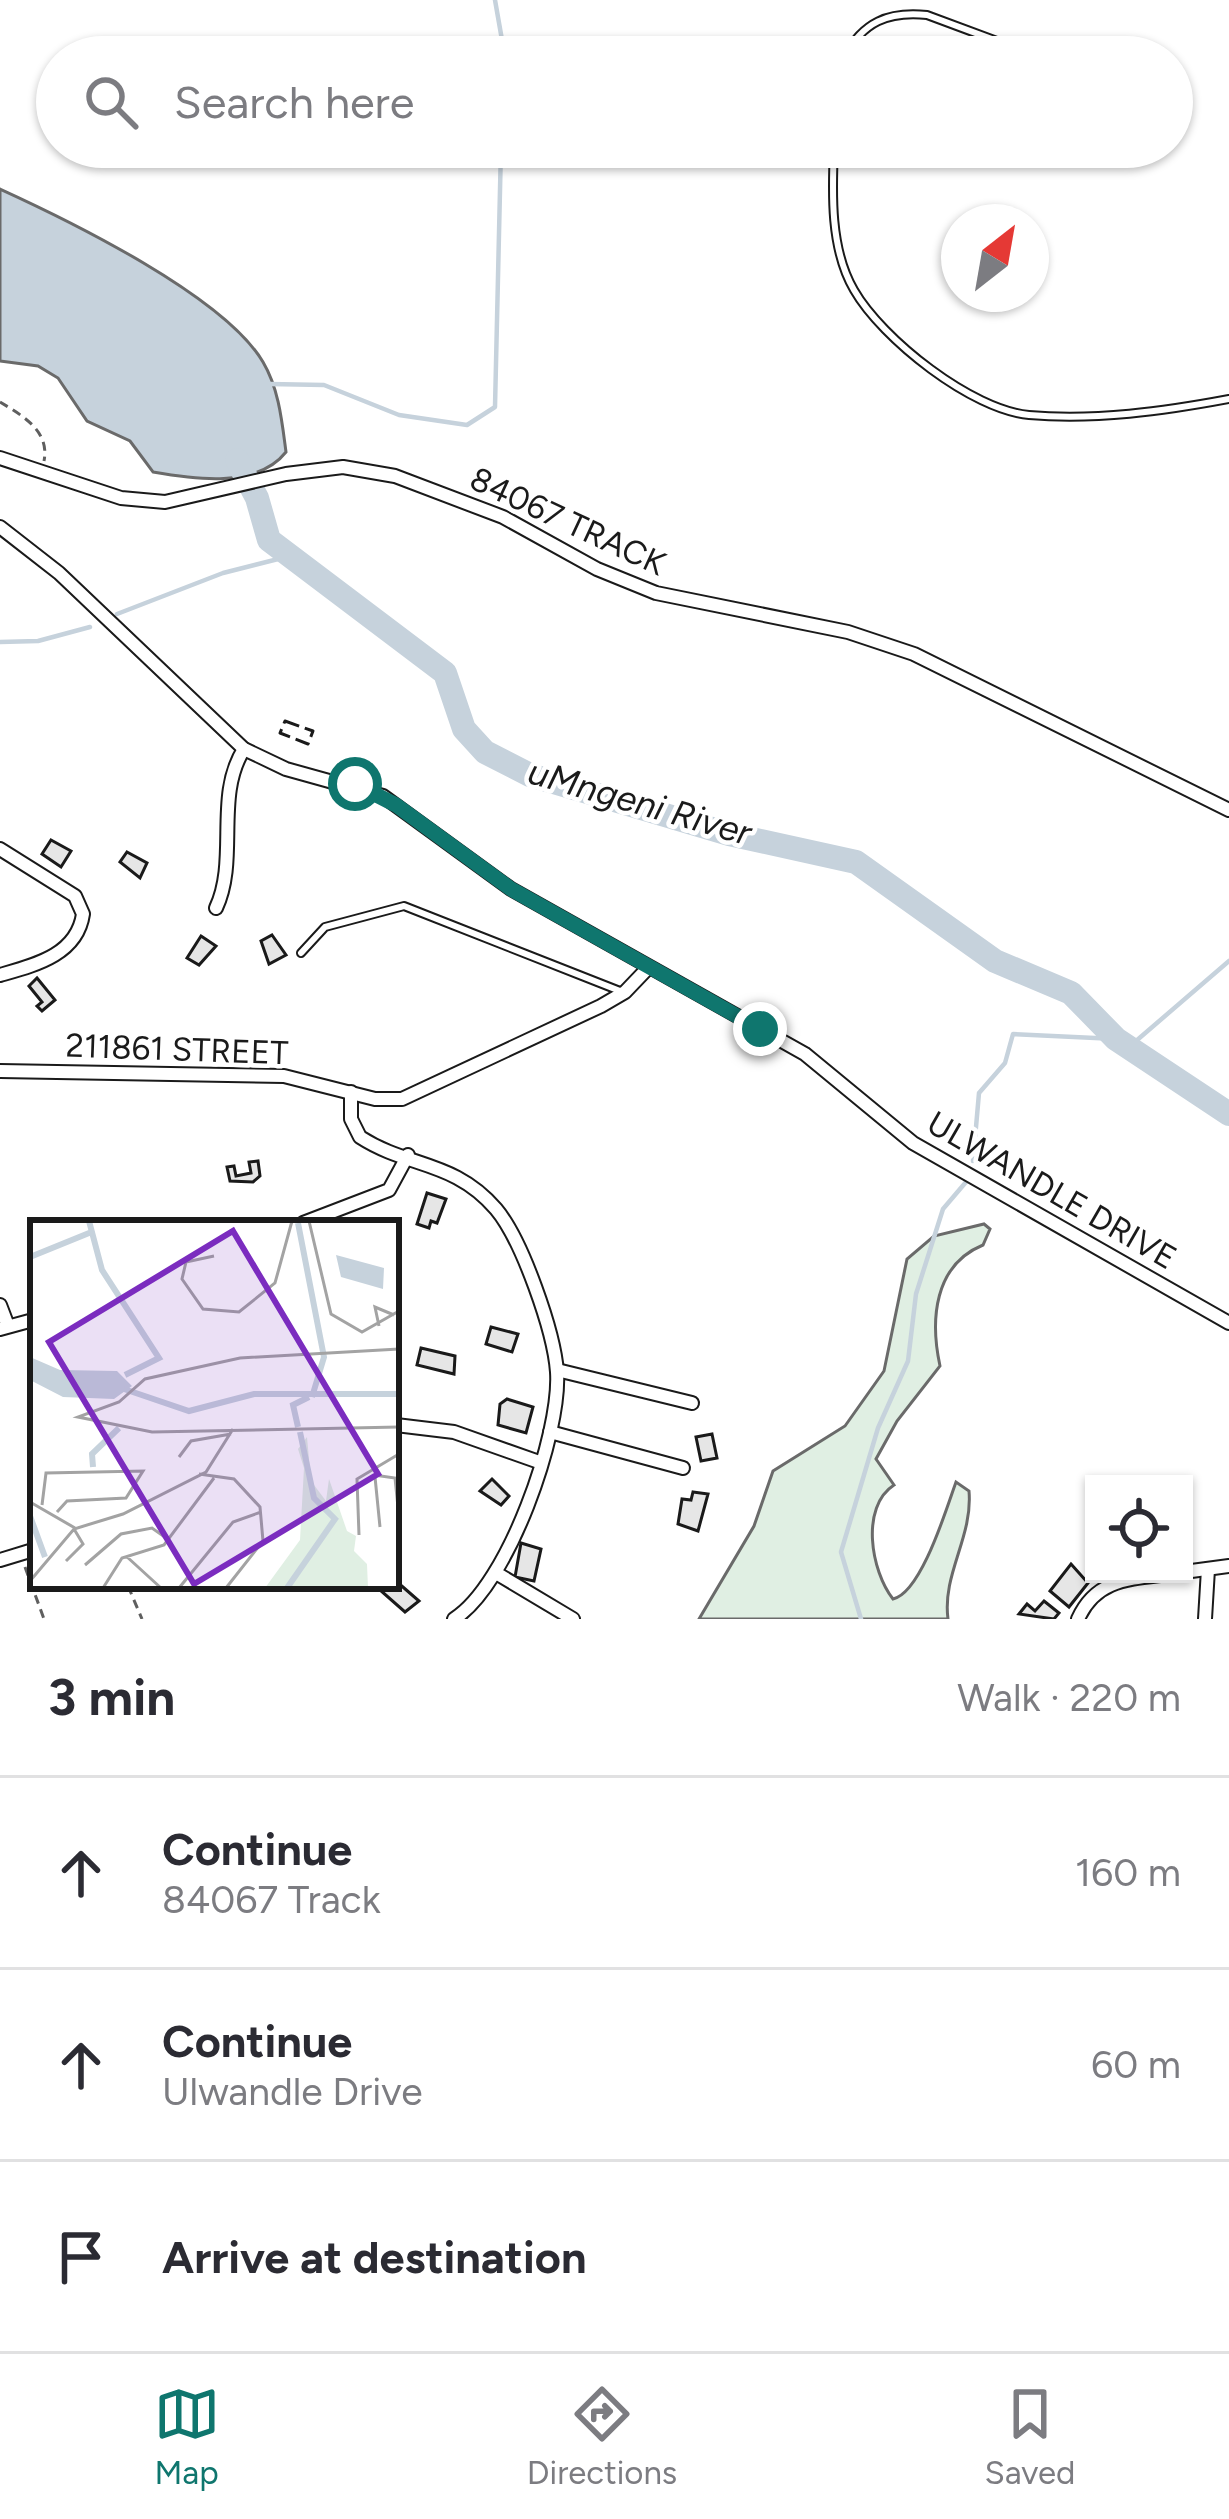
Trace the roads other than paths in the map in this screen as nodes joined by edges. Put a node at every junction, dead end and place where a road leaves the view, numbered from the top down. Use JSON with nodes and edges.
{"nodes":[{"id":1,"x":860,"y":36,"type":"edge"},
{"id":2,"x":984,"y":36,"type":"edge"},
{"id":3,"x":834,"y":168,"type":"edge"},
{"id":4,"x":1229,"y":399,"type":"edge"},
{"id":5,"x":0,"y":458,"type":"edge"},
{"id":6,"x":0,"y":527,"type":"edge"},
{"id":7,"x":244,"y":749,"type":"junction"},
{"id":8,"x":1229,"y":810,"type":"edge"},
{"id":9,"x":0,"y":850,"type":"edge"},
{"id":10,"x":216,"y":908,"type":"dead end"},
{"id":11,"x":301,"y":953,"type":"dead end"},
{"id":12,"x":647,"y":969,"type":"junction"},
{"id":13,"x":0,"y":974,"type":"edge"},
{"id":14,"x":625,"y":992,"type":"junction"},
{"id":15,"x":0,"y":1071,"type":"edge"},
{"id":16,"x":351,"y":1092,"type":"junction"},
{"id":17,"x":408,"y":1155,"type":"junction"},
{"id":18,"x":311,"y":1220,"type":"edge"},
{"id":19,"x":0,"y":1305,"type":"edge"},
{"id":20,"x":1229,"y":1323,"type":"edge"},
{"id":21,"x":4,"y":1328,"type":"edge"},
{"id":22,"x":557,"y":1370,"type":"junction"},
{"id":23,"x":692,"y":1403,"type":"dead end"},
{"id":24,"x":399,"y":1426,"type":"edge"},
{"id":25,"x":550,"y":1432,"type":"junction"},
{"id":26,"x":539,"y":1462,"type":"junction"},
{"id":27,"x":683,"y":1468,"type":"dead end"},
{"id":28,"x":26,"y":1552,"type":"edge"},
{"id":29,"x":0,"y":1561,"type":"edge"},
{"id":30,"x":1229,"y":1566,"type":"edge"},
{"id":31,"x":1208,"y":1569,"type":"junction"},
{"id":32,"x":1193,"y":1571,"type":"edge"},
{"id":33,"x":496,"y":1573,"type":"junction"},
{"id":34,"x":1112,"y":1583,"type":"edge"},
{"id":35,"x":1209,"y":1618,"type":"edge"},
{"id":36,"x":454,"y":1619,"type":"edge"},
{"id":37,"x":573,"y":1619,"type":"edge"},
{"id":38,"x":1078,"y":1619,"type":"edge"}],
"edges":[{"from":1,"to":2,"type":"lane"},
{"from":3,"to":4,"type":"lane"},
{"from":5,"to":8,"type":"street","name":"84067 TRACK"},
{"from":6,"to":7,"type":"street"},
{"from":7,"to":10,"type":"street"},
{"from":7,"to":12,"type":"street"},
{"from":9,"to":13,"type":"street"},
{"from":11,"to":14,"type":"lane"},
{"from":12,"to":14,"type":"street"},
{"from":12,"to":20,"type":"street","name":"ULWANDLE DRIVE"},
{"from":14,"to":16,"type":"street"},
{"from":15,"to":16,"type":"street","name":"211861 STREET"},
{"from":16,"to":17,"type":"street"},
{"from":17,"to":18,"type":"street"},
{"from":17,"to":22,"type":"street"},
{"from":19,"to":21,"type":"street"},
{"from":22,"to":23,"type":"street"},
{"from":22,"to":25,"type":"street"},
{"from":24,"to":26,"type":"street"},
{"from":25,"to":26,"type":"street"},
{"from":25,"to":27,"type":"street"},
{"from":26,"to":33,"type":"street"},
{"from":28,"to":29,"type":"street"},
{"from":30,"to":31,"type":"street"},
{"from":31,"to":32,"type":"street"},
{"from":31,"to":35,"type":"street"},
{"from":33,"to":36,"type":"street"},
{"from":33,"to":37,"type":"street"},
{"from":34,"to":38,"type":"street"}]}
